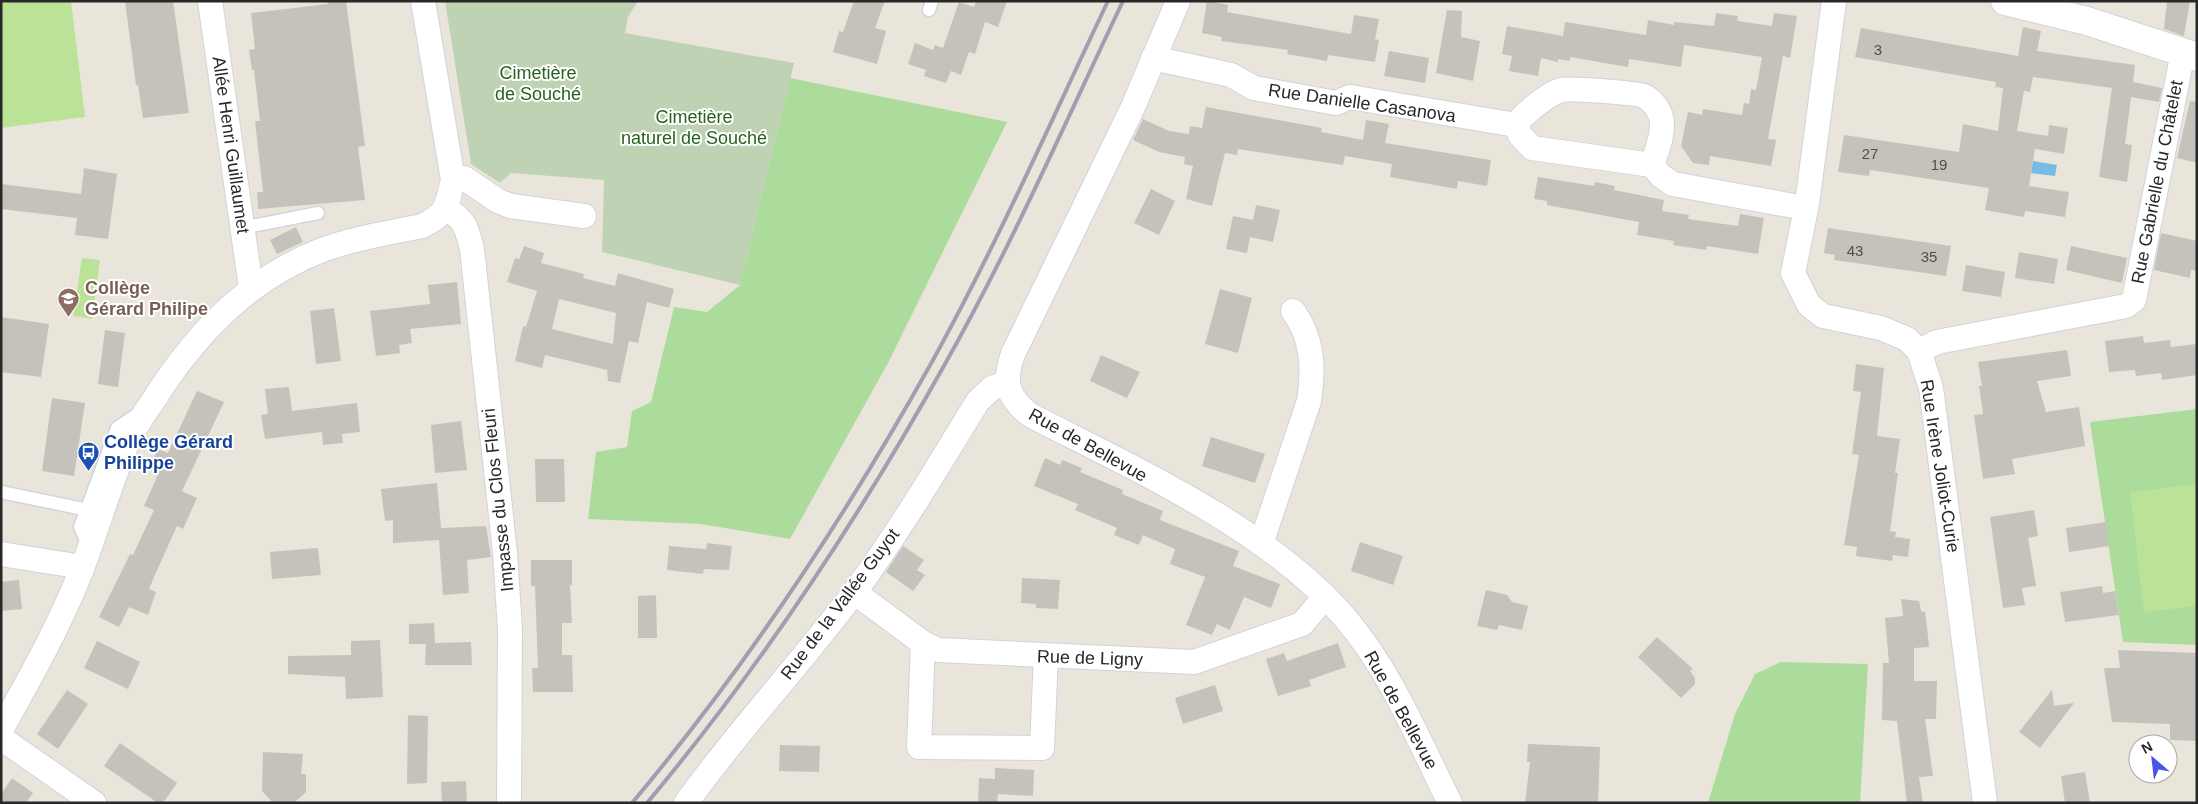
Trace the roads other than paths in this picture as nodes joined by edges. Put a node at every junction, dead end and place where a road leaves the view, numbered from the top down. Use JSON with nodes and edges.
{"nodes":[{"id":1,"x":210,"y":1,"type":"edge"},
{"id":2,"x":423,"y":1,"type":"edge"},
{"id":3,"x":1178,"y":1,"type":"edge"},
{"id":4,"x":1834,"y":1,"type":"edge"},
{"id":5,"x":2005,"y":1,"type":"edge"},
{"id":6,"x":2190,"y":54,"type":"edge"},
{"id":7,"x":1153,"y":58,"type":"junction"},
{"id":8,"x":1516,"y":125,"type":"junction"},
{"id":9,"x":1652,"y":165,"type":"junction"},
{"id":10,"x":453,"y":180,"type":"junction"},
{"id":11,"x":1805,"y":208,"type":"junction"},
{"id":12,"x":446,"y":209,"type":"junction"},
{"id":13,"x":318,"y":213,"type":"dead end"},
{"id":14,"x":584,"y":216,"type":"dead end"},
{"id":15,"x":242,"y":228,"type":"junction"},
{"id":16,"x":251,"y":288,"type":"junction"},
{"id":17,"x":1293,"y":311,"type":"dead end"},
{"id":18,"x":1919,"y":351,"type":"junction"},
{"id":19,"x":1007,"y":383,"type":"junction"},
{"id":20,"x":1,"y":492,"type":"edge"},
{"id":21,"x":93,"y":511,"type":"junction"},
{"id":22,"x":1261,"y":544,"type":"junction"},
{"id":23,"x":1,"y":554,"type":"edge"},
{"id":24,"x":82,"y":570,"type":"junction"},
{"id":25,"x":854,"y":592,"type":"junction"},
{"id":26,"x":1325,"y":597,"type":"junction"},
{"id":27,"x":924,"y":643,"type":"junction"},
{"id":28,"x":1046,"y":656,"type":"junction"},
{"id":29,"x":1,"y":730,"type":"edge"},
{"id":30,"x":1,"y":738,"type":"edge"},
{"id":31,"x":94,"y":803,"type":"edge"},
{"id":32,"x":508,"y":803,"type":"edge"},
{"id":33,"x":686,"y":803,"type":"edge"},
{"id":34,"x":1450,"y":803,"type":"edge"},
{"id":35,"x":1985,"y":803,"type":"edge"}],
"edges":[{"from":1,"to":15,"type":"street","name":"Allée Henri Guillaumet"},
{"from":2,"to":10,"type":"street"},
{"from":3,"to":7,"type":"street"},
{"from":4,"to":11,"type":"street"},
{"from":5,"to":6,"type":"street"},
{"from":6,"to":18,"type":"street","name":"Rue Gabrielle du Châtelet"},
{"from":7,"to":8,"type":"street","name":"Rue Danielle Casanova"},
{"from":7,"to":19,"type":"street"},
{"from":8,"to":9,"type":"street"},
{"from":8,"to":9,"type":"street"},
{"from":9,"to":11,"type":"street"},
{"from":10,"to":12,"type":"street"},
{"from":10,"to":14,"type":"street"},
{"from":11,"to":18,"type":"street"},
{"from":12,"to":16,"type":"street"},
{"from":12,"to":32,"type":"street","name":"Impasse du Clos Fleuri"},
{"from":13,"to":15,"type":"lane"},
{"from":15,"to":16,"type":"street","name":"Allée Henri Guillaumet"},
{"from":16,"to":21,"type":"street"},
{"from":17,"to":22,"type":"street"},
{"from":18,"to":35,"type":"street","name":"Rue Irène Joliot-Curie"},
{"from":19,"to":22,"type":"street","name":"Rue de Bellevue"},
{"from":19,"to":25,"type":"street","name":"Rue de la Vallée Guyot"},
{"from":20,"to":21,"type":"lane"},
{"from":21,"to":24,"type":"street"},
{"from":22,"to":26,"type":"street","name":"Rue de Bellevue"},
{"from":23,"to":24,"type":"street"},
{"from":24,"to":29,"type":"street"},
{"from":25,"to":27,"type":"street","name":"Rue de Ligny"},
{"from":25,"to":33,"type":"street","name":"Rue de la Vallée Guyot"},
{"from":26,"to":28,"type":"street","name":"Rue de Ligny"},
{"from":26,"to":34,"type":"street","name":"Rue de Bellevue"},
{"from":27,"to":28,"type":"street","name":"Rue de Ligny"},
{"from":27,"to":28,"type":"street"},
{"from":30,"to":31,"type":"street"}]}
